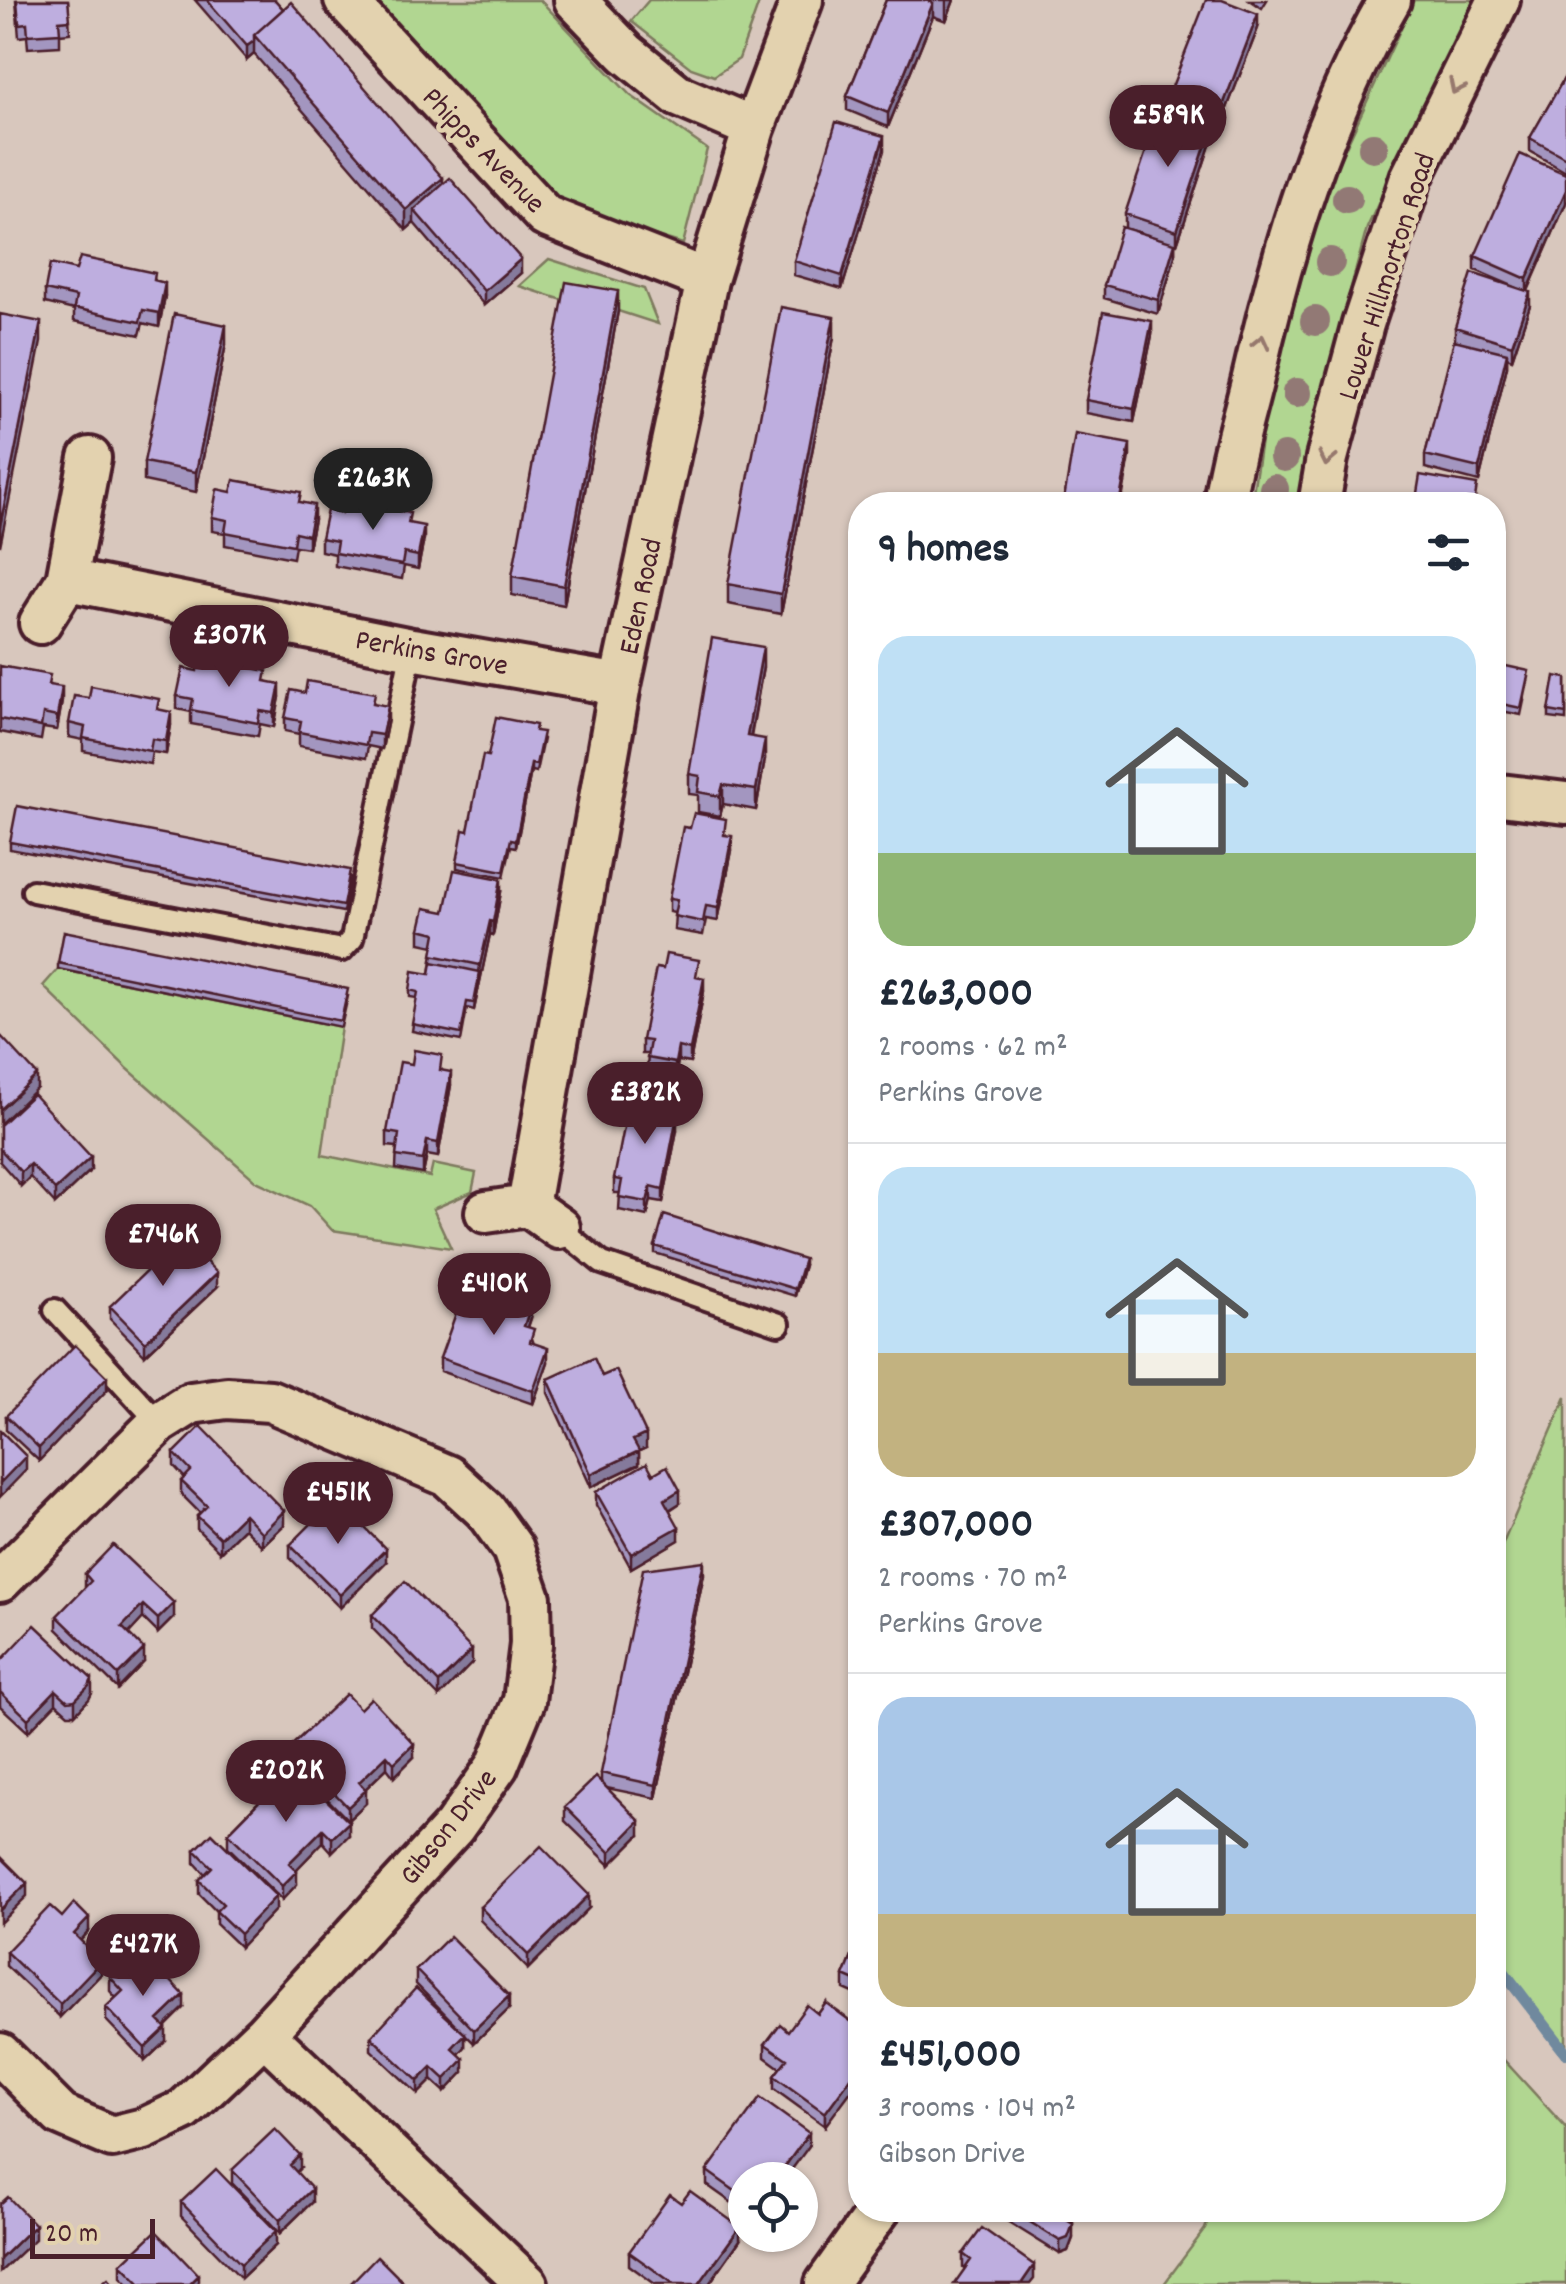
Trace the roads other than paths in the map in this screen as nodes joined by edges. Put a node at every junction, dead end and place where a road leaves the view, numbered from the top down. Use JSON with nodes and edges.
{"nodes":[{"id":1,"x":345,"y":0,"type":"edge"},
{"id":2,"x":575,"y":0,"type":"edge"},
{"id":3,"x":802,"y":0,"type":"edge"},
{"id":4,"x":1390,"y":0,"type":"edge"},
{"id":5,"x":1500,"y":0,"type":"edge"},
{"id":6,"x":754,"y":128,"type":"junction"},
{"id":7,"x":707,"y":280,"type":"junction"},
{"id":8,"x":90,"y":458,"type":"dead end"},
{"id":9,"x":1227,"y":492,"type":"edge"},
{"id":10,"x":1320,"y":492,"type":"edge"},
{"id":11,"x":67,"y":580,"type":"junction"},
{"id":12,"x":40,"y":623,"type":"dead end"},
{"id":13,"x":412,"y":649,"type":"junction"},
{"id":14,"x":620,"y":685,"type":"junction"},
{"id":15,"x":1506,"y":796,"type":"edge"},
{"id":16,"x":1566,"y":804,"type":"edge"},
{"id":17,"x":33,"y":890,"type":"dead end"},
{"id":18,"x":486,"y":1212,"type":"dead end"},
{"id":19,"x":543,"y":1217,"type":"junction"},
{"id":20,"x":55,"y":1310,"type":"dead end"},
{"id":21,"x":779,"y":1324,"type":"dead end"},
{"id":22,"x":159,"y":1423,"type":"junction"},
{"id":23,"x":0,"y":1582,"type":"edge"},
{"id":24,"x":264,"y":2034,"type":"junction"},
{"id":25,"x":0,"y":2054,"type":"edge"},
{"id":26,"x":870,"y":2222,"type":"edge"},
{"id":27,"x":526,"y":2284,"type":"edge"},
{"id":28,"x":826,"y":2284,"type":"edge"}],
"edges":[{"from":1,"to":7,"type":"street","name":"Phipps Avenue"},
{"from":2,"to":6,"type":"street"},
{"from":3,"to":6,"type":"street","name":"Eden Road"},
{"from":9,"to":4,"type":"street","one_way":true},
{"from":5,"to":10,"type":"street","name":"Lower Hillmorton Road","one_way":true},
{"from":6,"to":7,"type":"street","name":"Eden Road"},
{"from":7,"to":14,"type":"street","name":"Eden Road"},
{"from":8,"to":11,"type":"street"},
{"from":11,"to":12,"type":"street"},
{"from":11,"to":13,"type":"street","name":"Perkins Grove"},
{"from":13,"to":14,"type":"street","name":"Perkins Grove"},
{"from":13,"to":17,"type":"lane"},
{"from":14,"to":19,"type":"street","name":"Eden Road"},
{"from":15,"to":16,"type":"street"},
{"from":18,"to":19,"type":"street"},
{"from":19,"to":21,"type":"lane"},
{"from":20,"to":22,"type":"lane"},
{"from":22,"to":23,"type":"street","name":"Gibson Drive"},
{"from":22,"to":24,"type":"street","name":"Gibson Drive"},
{"from":24,"to":25,"type":"street","name":"Gibson Drive"},
{"from":24,"to":27,"type":"street"},
{"from":26,"to":28,"type":"street"}]}
